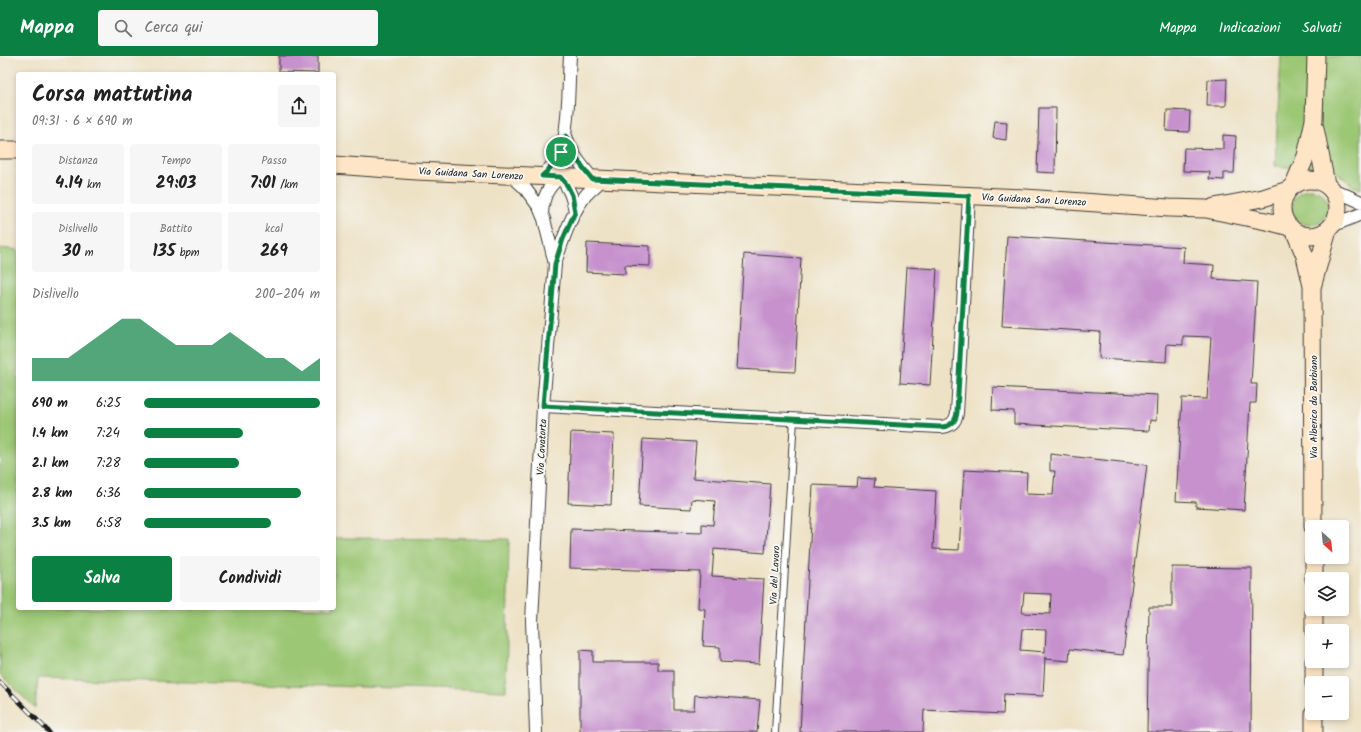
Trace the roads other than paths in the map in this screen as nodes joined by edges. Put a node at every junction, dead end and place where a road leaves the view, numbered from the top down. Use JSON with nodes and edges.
{"nodes":[{"id":1,"x":570,"y":56,"type":"edge"},
{"id":2,"x":1316,"y":56,"type":"edge"},
{"id":3,"x":1314,"y":120,"type":"junction"},
{"id":4,"x":566,"y":136,"type":"junction"},
{"id":5,"x":0,"y":150,"type":"edge"},
{"id":6,"x":16,"y":150,"type":"edge"},
{"id":7,"x":336,"y":165,"type":"edge"},
{"id":8,"x":511,"y":175,"type":"junction"},
{"id":9,"x":542,"y":176,"type":"junction"},
{"id":10,"x":560,"y":177,"type":"junction"},
{"id":11,"x":598,"y":179,"type":"junction"},
{"id":12,"x":1291,"y":187,"type":"junction"},
{"id":13,"x":1329,"y":187,"type":"junction"},
{"id":14,"x":969,"y":196,"type":"junction"},
{"id":15,"x":1361,"y":202,"type":"edge"},
{"id":16,"x":1206,"y":209,"type":"junction"},
{"id":17,"x":575,"y":212,"type":"junction"},
{"id":18,"x":542,"y":214,"type":"junction"},
{"id":19,"x":1361,"y":214,"type":"edge"},
{"id":20,"x":1330,"y":228,"type":"junction"},
{"id":21,"x":1292,"y":230,"type":"junction"},
{"id":22,"x":555,"y":264,"type":"junction"},
{"id":23,"x":1312,"y":286,"type":"junction"},
{"id":24,"x":543,"y":406,"type":"junction"},
{"id":25,"x":794,"y":419,"type":"junction"},
{"id":26,"x":1313,"y":520,"type":"edge"},
{"id":27,"x":1314,"y":720,"type":"edge"},
{"id":28,"x":536,"y":732,"type":"edge"},
{"id":29,"x":775,"y":732,"type":"edge"},
{"id":30,"x":1314,"y":732,"type":"edge"}],
"edges":[{"from":1,"to":4,"type":"street"},
{"from":2,"to":3,"type":"street"},
{"from":3,"to":12,"type":"street"},
{"from":3,"to":13,"type":"street"},
{"from":4,"to":9,"type":"street"},
{"from":4,"to":11,"type":"street"},
{"from":5,"to":6,"type":"street"},
{"from":7,"to":8,"type":"street","name":"Via Guidana San Lorenzo"},
{"from":8,"to":9,"type":"street","name":"Via Guidana San Lorenzo"},
{"from":8,"to":18,"type":"street","name":"Via Cavatorta"},
{"from":9,"to":10,"type":"street","name":"Via Guidana San Lorenzo"},
{"from":10,"to":11,"type":"street","name":"Via Guidana San Lorenzo"},
{"from":10,"to":17,"type":"street"},
{"from":10,"to":18,"type":"street"},
{"from":11,"to":14,"type":"street","name":"Via Guidana San Lorenzo"},
{"from":11,"to":17,"type":"street"},
{"from":12,"to":13,"type":"street"},
{"from":12,"to":16,"type":"street"},
{"from":12,"to":21,"type":"street"},
{"from":13,"to":15,"type":"street"},
{"from":13,"to":20,"type":"street"},
{"from":14,"to":16,"type":"street","name":"Via Guidana San Lorenzo"},
{"from":14,"to":25,"type":"street"},
{"from":16,"to":21,"type":"street"},
{"from":17,"to":22,"type":"street"},
{"from":18,"to":22,"type":"street","name":"Via Cavatorta"},
{"from":19,"to":20,"type":"street"},
{"from":20,"to":21,"type":"street"},
{"from":20,"to":23,"type":"street","name":"Via Alberico da Barbiano"},
{"from":21,"to":23,"type":"street","name":"Via Alberico da Barbiano"},
{"from":22,"to":24,"type":"street","name":"Via Cavatorta"},
{"from":23,"to":26,"type":"street","name":"Via Alberico da Barbiano"},
{"from":24,"to":25,"type":"street"},
{"from":24,"to":28,"type":"street","name":"Via Cavatorta"},
{"from":25,"to":29,"type":"lane","name":"Via del Lavoro"},
{"from":27,"to":30,"type":"street"}]}
